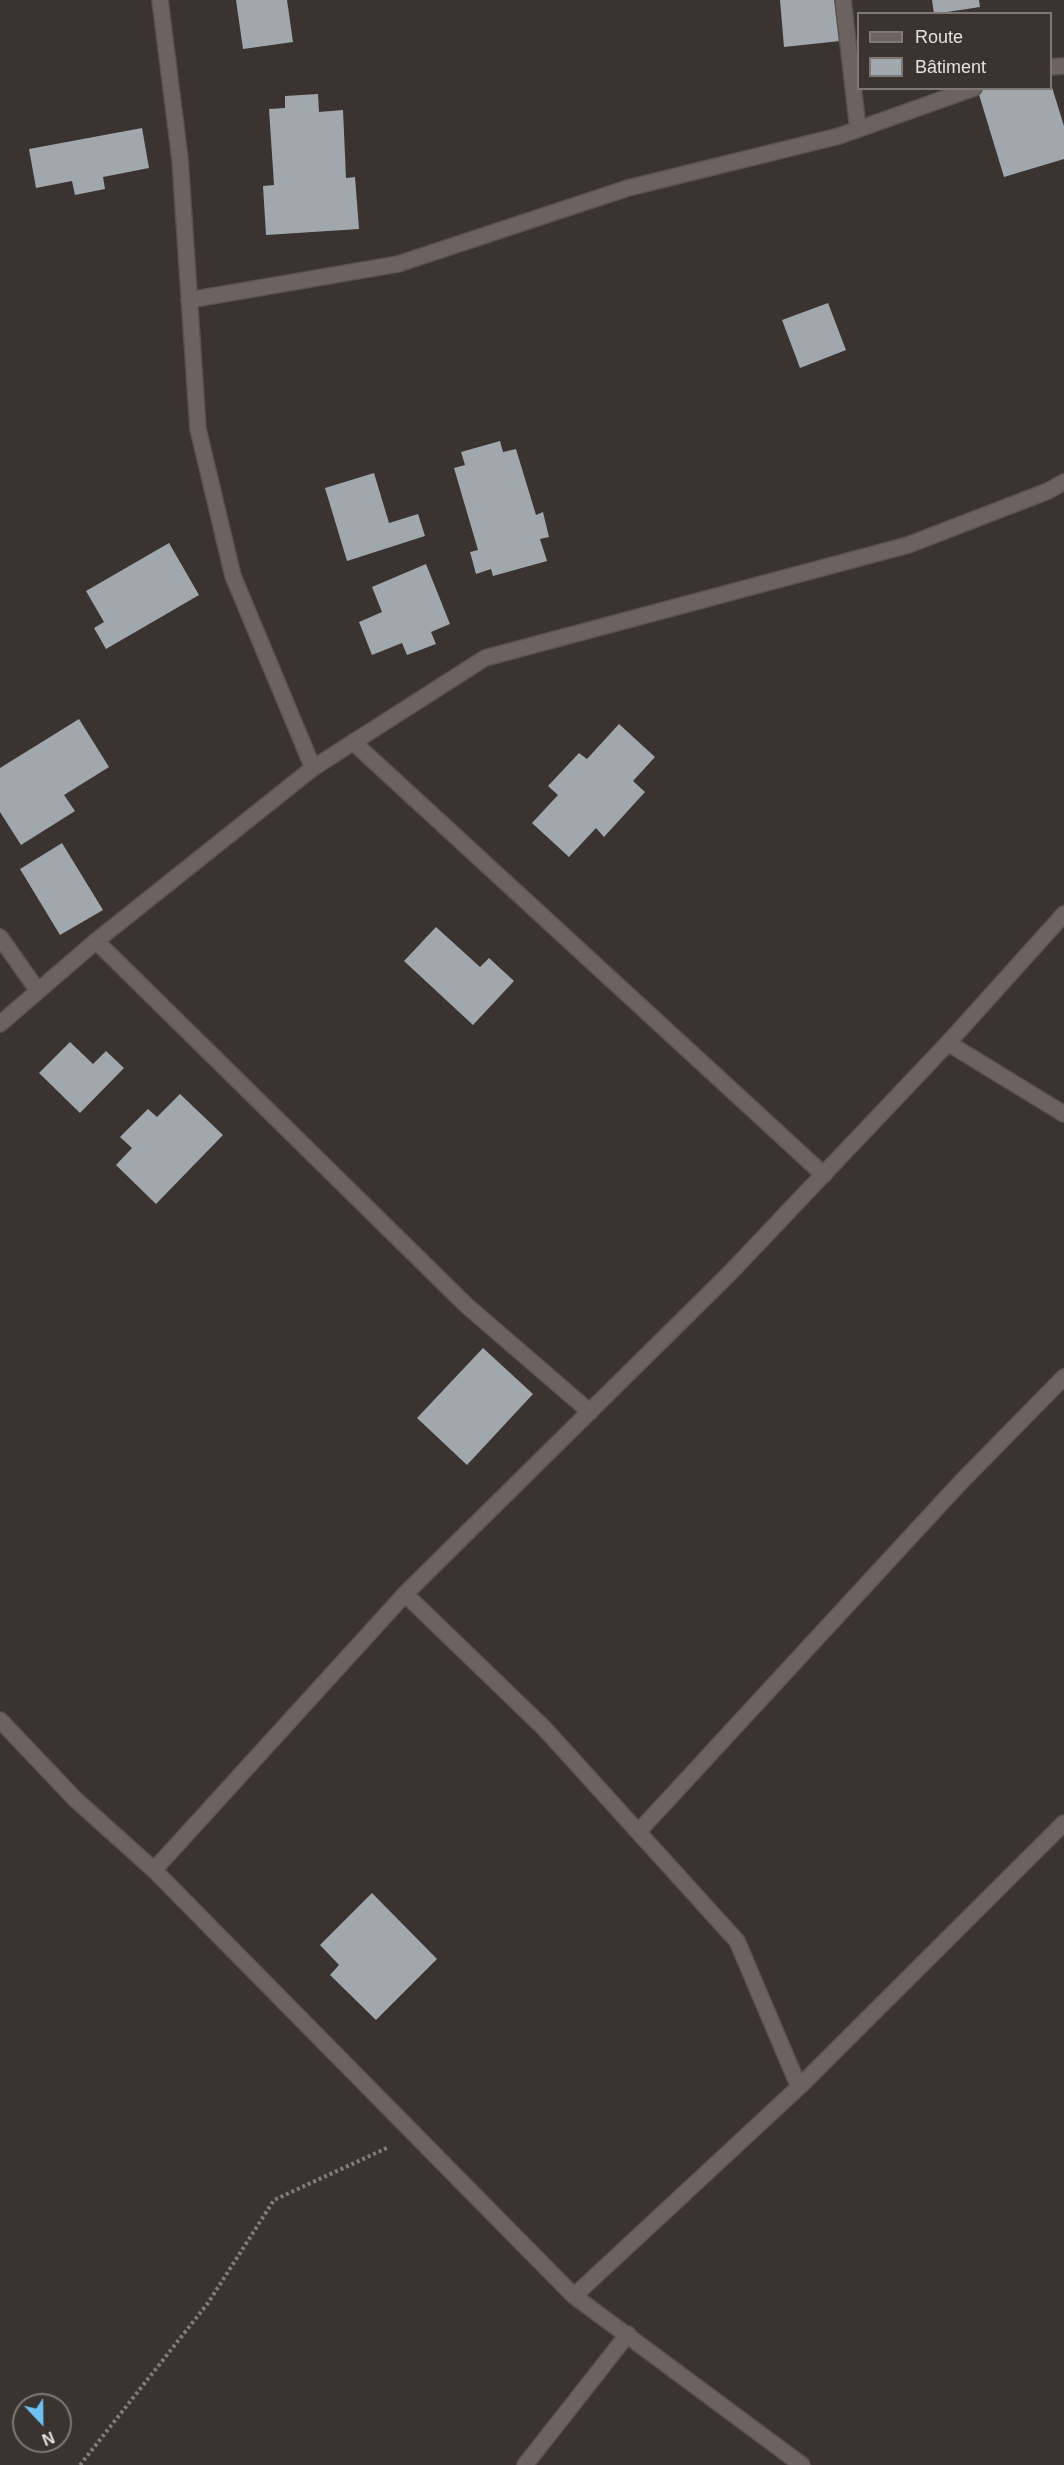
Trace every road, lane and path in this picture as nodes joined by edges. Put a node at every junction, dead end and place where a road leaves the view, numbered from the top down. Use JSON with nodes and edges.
{"nodes":[{"id":1,"x":160,"y":0,"type":"edge"},
{"id":2,"x":843,"y":0,"type":"edge"},
{"id":3,"x":968,"y":90,"type":"edge"},
{"id":4,"x":858,"y":129,"type":"junction"},
{"id":5,"x":189,"y":300,"type":"junction"},
{"id":6,"x":1064,"y":482,"type":"edge"},
{"id":7,"x":353,"y":742,"type":"junction"},
{"id":8,"x":313,"y":768,"type":"junction"},
{"id":9,"x":1064,"y":914,"type":"edge"},
{"id":10,"x":0,"y":937,"type":"edge"},
{"id":11,"x":96,"y":941,"type":"junction"},
{"id":12,"x":38,"y":991,"type":"junction"},
{"id":13,"x":0,"y":1024,"type":"edge"},
{"id":14,"x":948,"y":1043,"type":"junction"},
{"id":15,"x":1064,"y":1114,"type":"edge"},
{"id":16,"x":824,"y":1176,"type":"junction"},
{"id":17,"x":1064,"y":1377,"type":"edge"},
{"id":18,"x":590,"y":1412,"type":"junction"},
{"id":19,"x":405,"y":1594,"type":"junction"},
{"id":20,"x":0,"y":1720,"type":"edge"},
{"id":21,"x":1064,"y":1823,"type":"edge"},
{"id":22,"x":640,"y":1830,"type":"junction"},
{"id":23,"x":154,"y":1870,"type":"junction"},
{"id":24,"x":799,"y":2086,"type":"junction"},
{"id":25,"x":414,"y":2135,"type":"junction"},
{"id":26,"x":574,"y":2296,"type":"junction"},
{"id":27,"x":628,"y":2334,"type":"junction"},
{"id":28,"x":80,"y":2465,"type":"edge"},
{"id":29,"x":525,"y":2465,"type":"edge"},
{"id":30,"x":802,"y":2465,"type":"edge"}],
"edges":[{"from":1,"to":5,"type":"street"},
{"from":2,"to":4,"type":"street"},
{"from":3,"to":4,"type":"street"},
{"from":4,"to":5,"type":"street"},
{"from":5,"to":8,"type":"street"},
{"from":6,"to":7,"type":"street"},
{"from":7,"to":8,"type":"street"},
{"from":7,"to":16,"type":"street"},
{"from":8,"to":11,"type":"street"},
{"from":9,"to":14,"type":"street"},
{"from":10,"to":12,"type":"street"},
{"from":11,"to":12,"type":"street"},
{"from":11,"to":18,"type":"street"},
{"from":12,"to":13,"type":"street"},
{"from":14,"to":15,"type":"street"},
{"from":14,"to":16,"type":"street"},
{"from":16,"to":18,"type":"street"},
{"from":17,"to":22,"type":"street"},
{"from":18,"to":19,"type":"street"},
{"from":19,"to":22,"type":"street"},
{"from":19,"to":23,"type":"street"},
{"from":20,"to":23,"type":"street"},
{"from":21,"to":24,"type":"street"},
{"from":22,"to":24,"type":"street"},
{"from":23,"to":25,"type":"street"},
{"from":24,"to":26,"type":"street"},
{"from":25,"to":26,"type":"street"},
{"from":25,"to":28,"type":"path"},
{"from":26,"to":27,"type":"street"},
{"from":27,"to":29,"type":"street"},
{"from":27,"to":30,"type":"street"}]}
